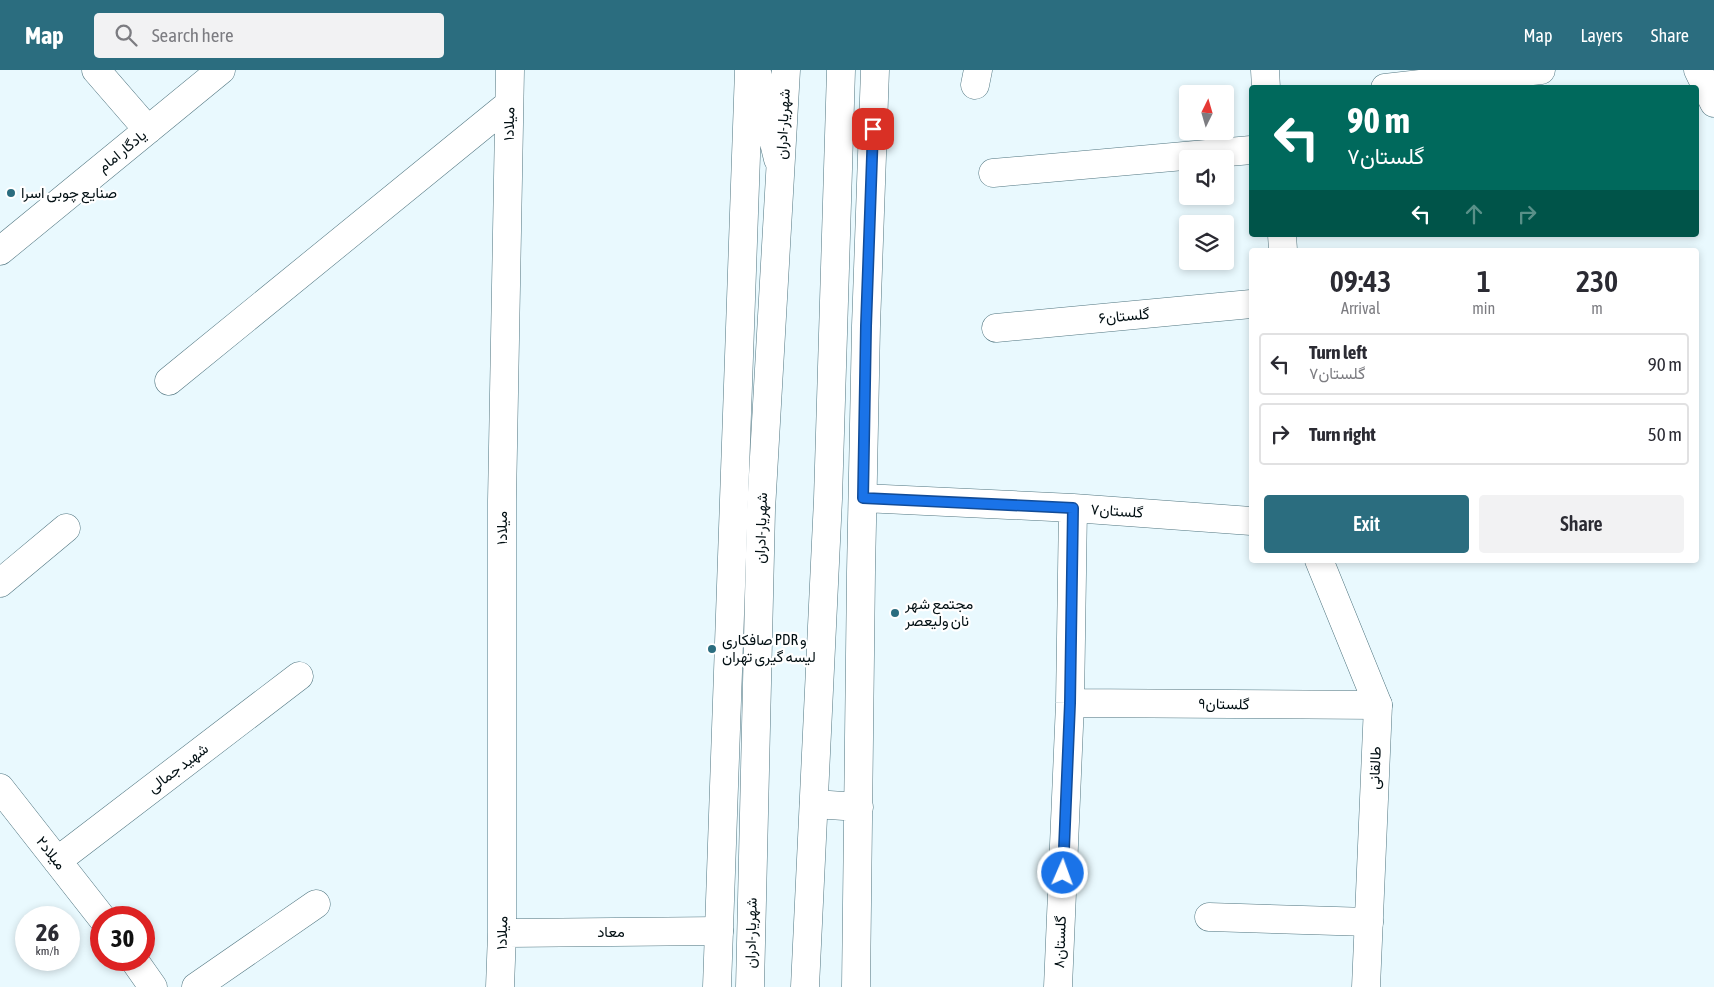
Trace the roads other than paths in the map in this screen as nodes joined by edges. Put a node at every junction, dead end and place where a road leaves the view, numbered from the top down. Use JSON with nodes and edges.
{"nodes":[{"id":1,"x":96,"y":70,"type":"edge"},
{"id":2,"x":221,"y":70,"type":"edge"},
{"id":3,"x":510,"y":70,"type":"edge"},
{"id":4,"x":749,"y":70,"type":"edge"},
{"id":5,"x":757,"y":70,"type":"edge"},
{"id":6,"x":786,"y":70,"type":"edge"},
{"id":7,"x":840,"y":70,"type":"edge"},
{"id":8,"x":875,"y":70,"type":"edge"},
{"id":9,"x":1265,"y":70,"type":"edge"},
{"id":10,"x":1541,"y":70,"type":"edge"},
{"id":11,"x":1698,"y":70,"type":"edge"},
{"id":12,"x":1266,"y":85,"type":"edge"},
{"id":13,"x":1411,"y":85,"type":"edge"},
{"id":14,"x":1714,"y":103,"type":"edge"},
{"id":15,"x":509,"y":104,"type":"junction"},
{"id":16,"x":148,"y":130,"type":"junction"},
{"id":17,"x":1249,"y":150,"type":"edge"},
{"id":18,"x":780,"y":170,"type":"junction"},
{"id":19,"x":993,"y":173,"type":"dead end"},
{"id":20,"x":0,"y":251,"type":"edge"},
{"id":21,"x":1249,"y":304,"type":"edge"},
{"id":22,"x":996,"y":328,"type":"dead end"},
{"id":23,"x":169,"y":381,"type":"dead end"},
{"id":24,"x":863,"y":498,"type":"junction"},
{"id":25,"x":1073,"y":508,"type":"junction"},
{"id":26,"x":1249,"y":521,"type":"edge"},
{"id":27,"x":66,"y":528,"type":"dead end"},
{"id":28,"x":1320,"y":563,"type":"edge"},
{"id":29,"x":0,"y":583,"type":"edge"},
{"id":30,"x":299,"y":676,"type":"dead end"},
{"id":31,"x":1070,"y":703,"type":"junction"},
{"id":32,"x":1378,"y":706,"type":"junction"},
{"id":33,"x":0,"y":788,"type":"edge"},
{"id":34,"x":814,"y":804,"type":"junction"},
{"id":35,"x":859,"y":808,"type":"junction"},
{"id":36,"x":57,"y":861,"type":"junction"},
{"id":37,"x":316,"y":904,"type":"dead end"},
{"id":38,"x":93,"y":906,"type":"edge"},
{"id":39,"x":1209,"y":916,"type":"dead end"},
{"id":40,"x":1369,"y":922,"type":"junction"},
{"id":41,"x":719,"y":931,"type":"junction"},
{"id":42,"x":502,"y":933,"type":"junction"},
{"id":43,"x":141,"y":971,"type":"edge"},
{"id":44,"x":152,"y":987,"type":"edge"},
{"id":45,"x":196,"y":987,"type":"edge"},
{"id":46,"x":500,"y":987,"type":"edge"},
{"id":47,"x":717,"y":987,"type":"edge"},
{"id":48,"x":750,"y":987,"type":"edge"},
{"id":49,"x":805,"y":987,"type":"edge"},
{"id":50,"x":856,"y":987,"type":"edge"},
{"id":51,"x":1058,"y":987,"type":"edge"},
{"id":52,"x":1366,"y":987,"type":"edge"}],
"edges":[{"from":1,"to":16,"type":"street"},
{"from":2,"to":16,"type":"street","name":"یادگار امام"},
{"from":3,"to":15,"type":"street","name":"میلاد۱"},
{"from":4,"to":41,"type":"street"},
{"from":5,"to":18,"type":"street"},
{"from":6,"to":18,"type":"street","name":"شهریار-ادران"},
{"from":7,"to":34,"type":"street"},
{"from":8,"to":24,"type":"street"},
{"from":9,"to":12,"type":"street"},
{"from":10,"to":13,"type":"street"},
{"from":11,"to":14,"type":"street"},
{"from":15,"to":23,"type":"street"},
{"from":15,"to":42,"type":"street","name":"میلاد۱"},
{"from":16,"to":20,"type":"street","name":"یادگار امام"},
{"from":17,"to":19,"type":"street"},
{"from":18,"to":48,"type":"street","name":"شهریار-ادران"},
{"from":21,"to":22,"type":"street","name":"گلستان۶"},
{"from":24,"to":25,"type":"street","name":"گلستان۷"},
{"from":24,"to":35,"type":"street"},
{"from":25,"to":26,"type":"street","name":"گلستان۷"},
{"from":25,"to":31,"type":"street","name":"گلستان۸"},
{"from":27,"to":29,"type":"street"},
{"from":28,"to":32,"type":"street","name":"طالقانی"},
{"from":30,"to":36,"type":"street","name":"شهید جمالی"},
{"from":31,"to":32,"type":"street","name":"گلستان۹"},
{"from":31,"to":51,"type":"street","name":"گلستان۸"},
{"from":32,"to":40,"type":"street","name":"طالقانی"},
{"from":33,"to":36,"type":"street","name":"میلاد۲"},
{"from":34,"to":35,"type":"street"},
{"from":34,"to":49,"type":"street"},
{"from":35,"to":50,"type":"street"},
{"from":36,"to":38,"type":"street","name":"میلاد۲"},
{"from":37,"to":45,"type":"street"},
{"from":39,"to":40,"type":"street"},
{"from":40,"to":52,"type":"street","name":"طالقانی"},
{"from":41,"to":42,"type":"street","name":"معاد"},
{"from":41,"to":47,"type":"street"},
{"from":42,"to":46,"type":"street","name":"میلاد۱"},
{"from":43,"to":44,"type":"street"}]}
